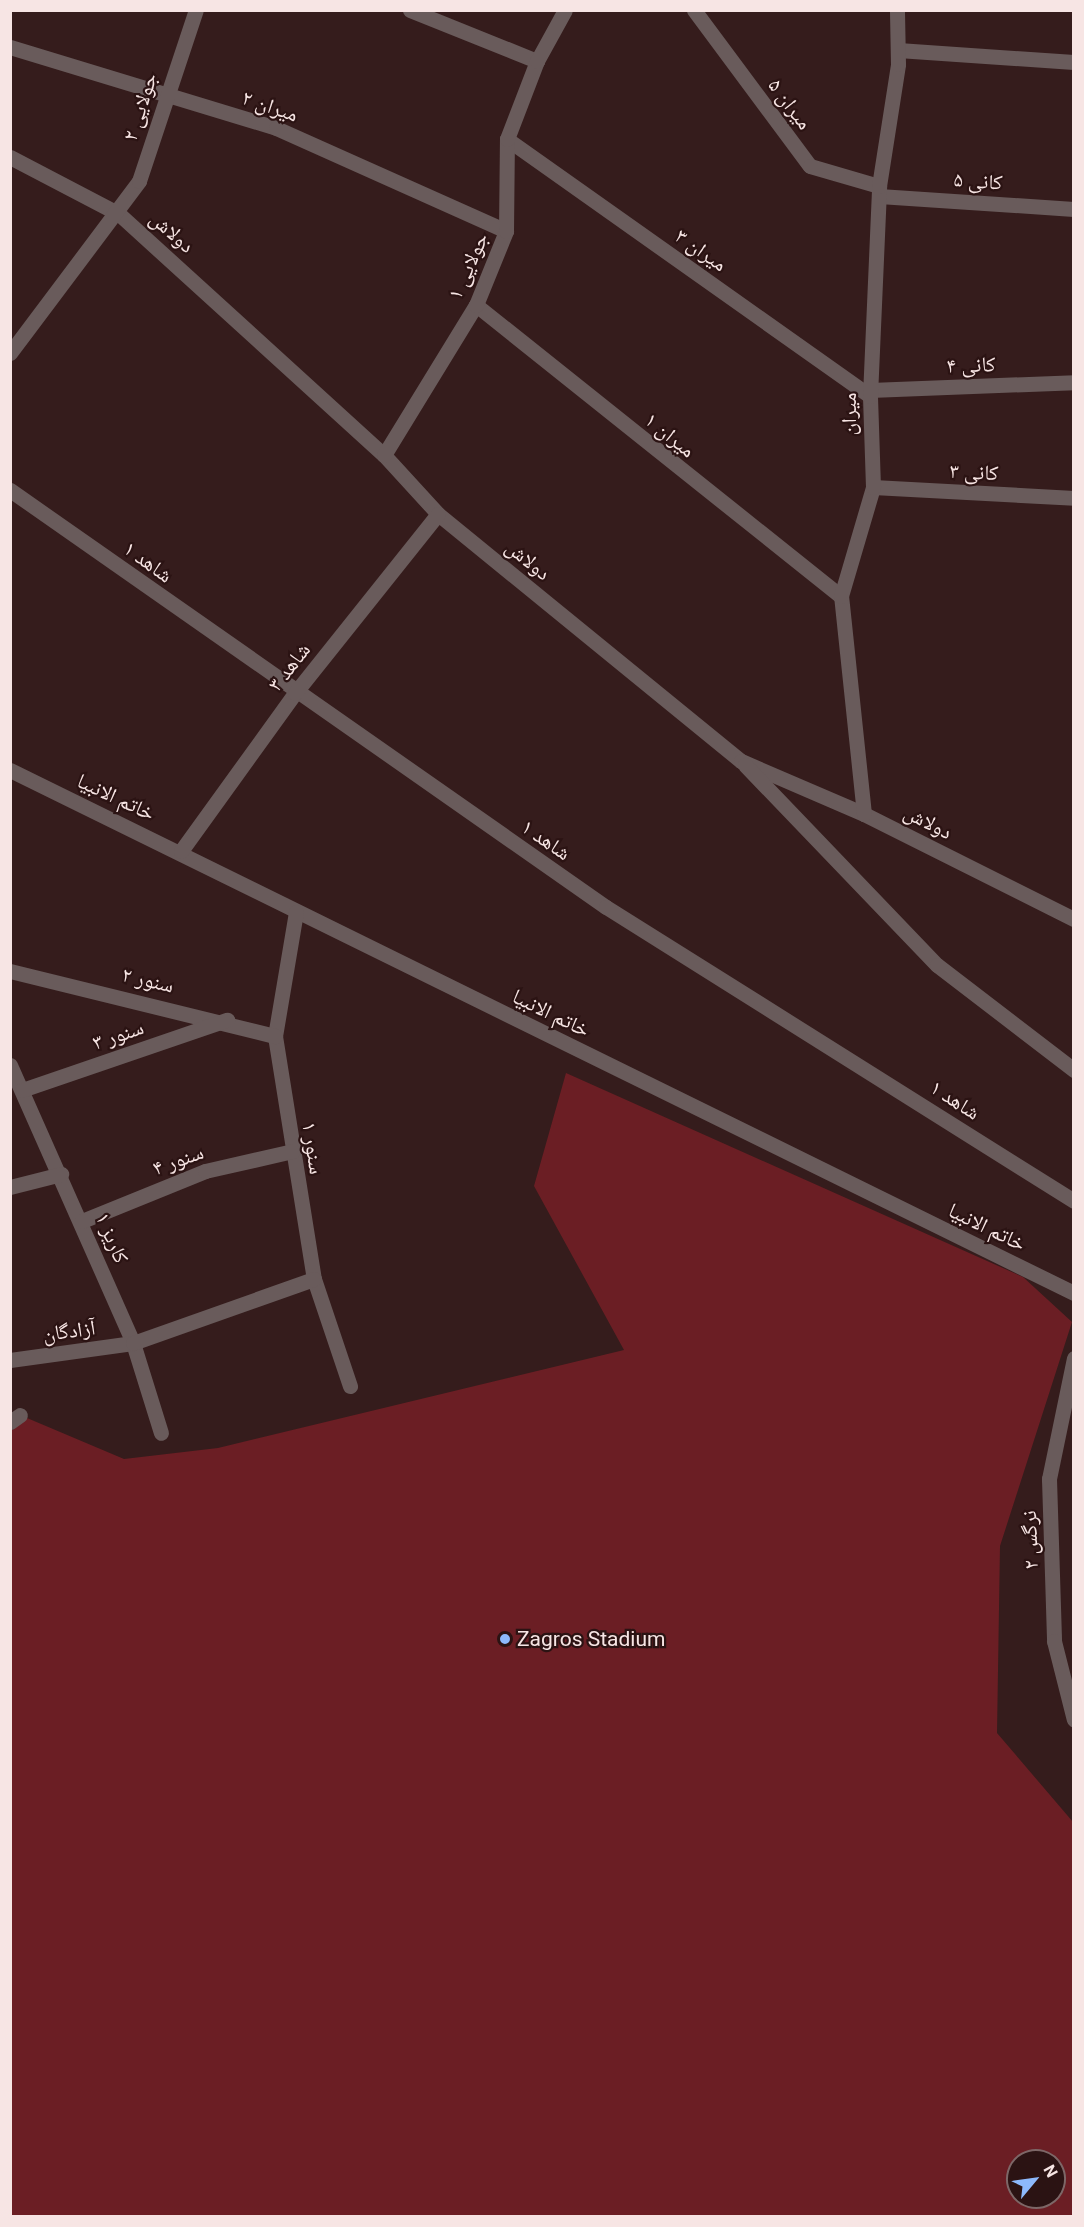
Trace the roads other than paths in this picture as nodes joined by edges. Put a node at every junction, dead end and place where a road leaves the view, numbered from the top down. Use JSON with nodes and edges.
{"nodes":[{"id":1,"x":196,"y":10,"type":"edge"},
{"id":2,"x":410,"y":10,"type":"edge"},
{"id":3,"x":565,"y":10,"type":"edge"},
{"id":4,"x":694,"y":10,"type":"edge"},
{"id":5,"x":897,"y":10,"type":"edge"},
{"id":6,"x":10,"y":47,"type":"edge"},
{"id":7,"x":898,"y":50,"type":"junction"},
{"id":8,"x":537,"y":61,"type":"junction"},
{"id":9,"x":1074,"y":62,"type":"edge"},
{"id":10,"x":166,"y":94,"type":"junction"},
{"id":11,"x":507,"y":139,"type":"junction"},
{"id":12,"x":10,"y":157,"type":"edge"},
{"id":13,"x":879,"y":191,"type":"junction"},
{"id":14,"x":1074,"y":209,"type":"edge"},
{"id":15,"x":119,"y":214,"type":"junction"},
{"id":16,"x":506,"y":231,"type":"junction"},
{"id":17,"x":476,"y":305,"type":"junction"},
{"id":18,"x":10,"y":353,"type":"edge"},
{"id":19,"x":1074,"y":382,"type":"edge"},
{"id":20,"x":870,"y":393,"type":"junction"},
{"id":21,"x":384,"y":454,"type":"junction"},
{"id":22,"x":873,"y":487,"type":"junction"},
{"id":23,"x":10,"y":490,"type":"edge"},
{"id":24,"x":1074,"y":498,"type":"edge"},
{"id":25,"x":438,"y":514,"type":"junction"},
{"id":26,"x":841,"y":596,"type":"junction"},
{"id":27,"x":295,"y":693,"type":"junction"},
{"id":28,"x":741,"y":761,"type":"junction"},
{"id":29,"x":10,"y":770,"type":"edge"},
{"id":30,"x":864,"y":814,"type":"junction"},
{"id":31,"x":181,"y":851,"type":"junction"},
{"id":32,"x":296,"y":912,"type":"junction"},
{"id":33,"x":1074,"y":919,"type":"edge"},
{"id":34,"x":10,"y":971,"type":"edge"},
{"id":35,"x":227,"y":1020,"type":"junction"},
{"id":36,"x":274,"y":1036,"type":"junction"},
{"id":37,"x":10,"y":1065,"type":"edge"},
{"id":38,"x":1074,"y":1070,"type":"edge"},
{"id":39,"x":22,"y":1090,"type":"junction"},
{"id":40,"x":293,"y":1151,"type":"junction"},
{"id":41,"x":61,"y":1174,"type":"junction"},
{"id":42,"x":10,"y":1187,"type":"edge"},
{"id":43,"x":1074,"y":1201,"type":"edge"},
{"id":44,"x":82,"y":1221,"type":"junction"},
{"id":45,"x":314,"y":1279,"type":"junction"},
{"id":46,"x":1074,"y":1293,"type":"edge"},
{"id":47,"x":133,"y":1343,"type":"junction"},
{"id":48,"x":1074,"y":1358,"type":"edge"},
{"id":49,"x":10,"y":1360,"type":"edge"},
{"id":50,"x":350,"y":1386,"type":"dead end"},
{"id":51,"x":161,"y":1433,"type":"dead end"},
{"id":52,"x":1071,"y":1698,"type":"edge"},
{"id":53,"x":1074,"y":1720,"type":"edge"}],
"edges":[{"from":1,"to":10,"type":"street","name":"جولایی ۲"},
{"from":2,"to":8,"type":"street"},
{"from":3,"to":8,"type":"street","name":"جولایی ۱"},
{"from":4,"to":13,"type":"street","name":"میران ۵"},
{"from":5,"to":7,"type":"street","name":"میران"},
{"from":6,"to":10,"type":"street","name":"میران ۲"},
{"from":7,"to":9,"type":"street"},
{"from":7,"to":13,"type":"street","name":"میران"},
{"from":8,"to":11,"type":"street","name":"جولایی ۱"},
{"from":10,"to":15,"type":"street","name":"جولایی ۲"},
{"from":10,"to":16,"type":"street","name":"میران ۲"},
{"from":11,"to":16,"type":"street","name":"جولایی ۱"},
{"from":11,"to":20,"type":"street","name":"میران ۳"},
{"from":12,"to":15,"type":"street","name":"دولاش"},
{"from":13,"to":14,"type":"street","name":"کانی ۵"},
{"from":13,"to":20,"type":"street","name":"میران"},
{"from":15,"to":18,"type":"street","name":"جولایی ۲"},
{"from":15,"to":21,"type":"street","name":"دولاش"},
{"from":16,"to":17,"type":"street","name":"جولایی ۱"},
{"from":17,"to":21,"type":"street","name":"جولایی ۱"},
{"from":17,"to":26,"type":"street","name":"میران ۱"},
{"from":19,"to":20,"type":"street","name":"کانی ۴"},
{"from":20,"to":22,"type":"street","name":"میران"},
{"from":21,"to":25,"type":"street","name":"دولاش"},
{"from":22,"to":24,"type":"street","name":"کانی ۳"},
{"from":22,"to":26,"type":"street","name":"میران"},
{"from":23,"to":27,"type":"street","name":"شاهد ۱"},
{"from":25,"to":27,"type":"street","name":"شاهد ۳"},
{"from":25,"to":28,"type":"street","name":"دولاش"},
{"from":26,"to":30,"type":"street","name":"میران"},
{"from":27,"to":31,"type":"street","name":"شاهد ۳"},
{"from":27,"to":43,"type":"street","name":"شاهد ۱"},
{"from":28,"to":30,"type":"street","name":"دولاش"},
{"from":28,"to":38,"type":"street"},
{"from":29,"to":31,"type":"street","name":"خاتم الانبیا"},
{"from":30,"to":33,"type":"street","name":"دولاش"},
{"from":31,"to":32,"type":"street","name":"خاتم الانبیا"},
{"from":32,"to":36,"type":"street","name":"سنور ۱"},
{"from":32,"to":46,"type":"street","name":"خاتم الانبیا"},
{"from":34,"to":35,"type":"street","name":"سنور ۲"},
{"from":35,"to":36,"type":"street","name":"سنور ۲"},
{"from":35,"to":39,"type":"street","name":"سنور ۳"},
{"from":36,"to":40,"type":"street","name":"سنور ۱"},
{"from":37,"to":39,"type":"street","name":"کاریز ۱"},
{"from":39,"to":41,"type":"street","name":"کاریز ۱"},
{"from":40,"to":44,"type":"street","name":"سنور ۴"},
{"from":40,"to":45,"type":"street","name":"سنور ۱"},
{"from":41,"to":42,"type":"street"},
{"from":41,"to":44,"type":"street","name":"کاریز ۱"},
{"from":44,"to":47,"type":"street","name":"کاریز ۱"},
{"from":45,"to":47,"type":"street","name":"آزادگان"},
{"from":45,"to":50,"type":"street","name":"سنور ۱"},
{"from":47,"to":49,"type":"street","name":"آزادگان"},
{"from":47,"to":51,"type":"street","name":"کاریز ۱"},
{"from":48,"to":52,"type":"street","name":"نرگس ۲"},
{"from":52,"to":53,"type":"street","name":"نرگس ۲"}]}
